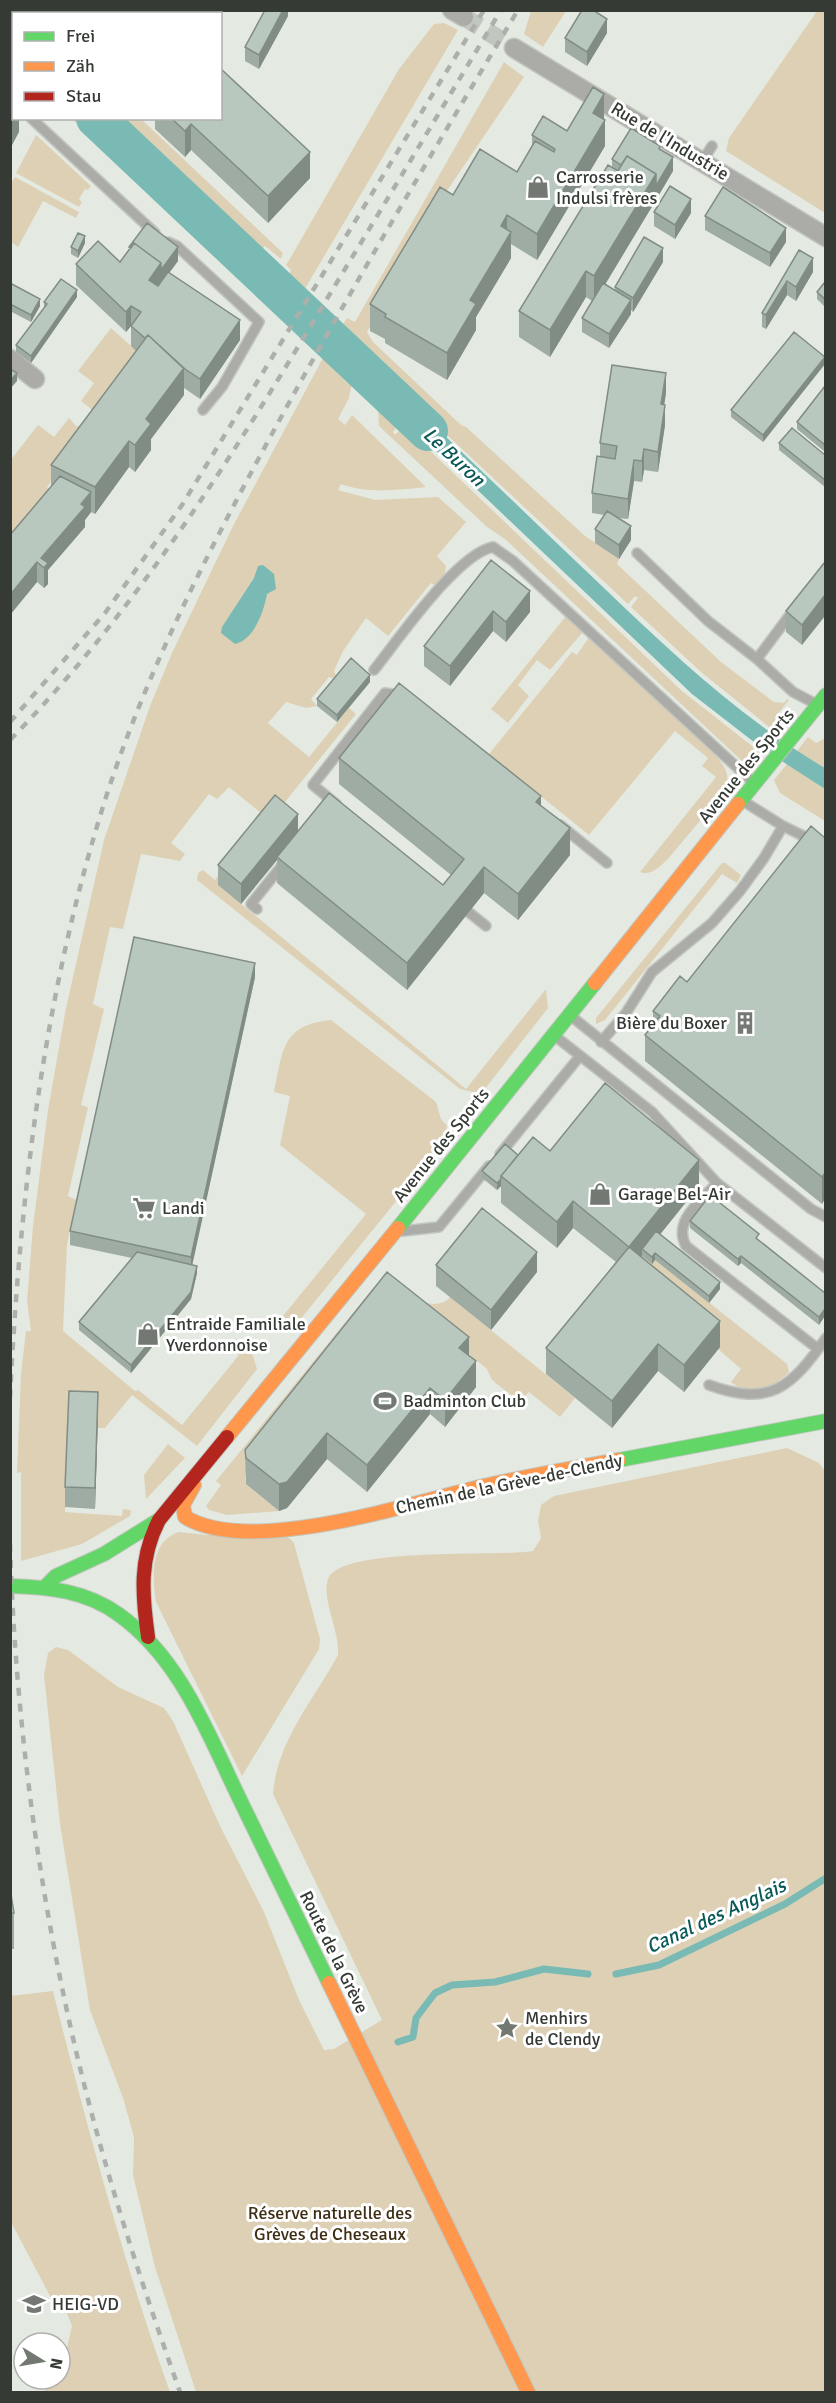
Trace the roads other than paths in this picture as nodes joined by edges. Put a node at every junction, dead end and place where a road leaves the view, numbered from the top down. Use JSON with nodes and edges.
{"nodes":[{"id":1,"x":514,"y":48,"type":"tunnel mouth"},
{"id":2,"x":33,"y":120,"type":"edge"},
{"id":3,"x":825,"y":237,"type":"edge"},
{"id":4,"x":10,"y":359,"type":"edge"},
{"id":5,"x":35,"y":379,"type":"dead end"},
{"id":6,"x":203,"y":411,"type":"dead end"},
{"id":7,"x":637,"y":552,"type":"dead end"},
{"id":8,"x":798,"y":603,"type":"edge"},
{"id":9,"x":757,"y":659,"type":"junction"},
{"id":10,"x":374,"y":670,"type":"dead end"},
{"id":11,"x":406,"y":699,"type":"edge"},
{"id":12,"x":822,"y":700,"type":"edge"},
{"id":13,"x":754,"y":783,"type":"junction"},
{"id":14,"x":741,"y":800,"type":"junction"},
{"id":15,"x":334,"y":803,"type":"junction"},
{"id":16,"x":343,"y":810,"type":"edge"},
{"id":17,"x":327,"y":812,"type":"edge"},
{"id":18,"x":554,"y":819,"type":"edge"},
{"id":19,"x":783,"y":826,"type":"junction"},
{"id":20,"x":825,"y":846,"type":"edge"},
{"id":21,"x":289,"y":858,"type":"edge"},
{"id":22,"x":607,"y":863,"type":"dead end"},
{"id":23,"x":450,"y":897,"type":"edge"},
{"id":24,"x":257,"y":909,"type":"dead end"},
{"id":25,"x":486,"y":926,"type":"dead end"},
{"id":26,"x":569,"y":1015,"type":"junction"},
{"id":27,"x":553,"y":1035,"type":"junction"},
{"id":28,"x":601,"y":1042,"type":"junction"},
{"id":29,"x":580,"y":1056,"type":"junction"},
{"id":30,"x":717,"y":1183,"type":"junction"},
{"id":31,"x":825,"y":1216,"type":"edge"},
{"id":32,"x":393,"y":1232,"type":"junction"},
{"id":33,"x":825,"y":1269,"type":"edge"},
{"id":34,"x":825,"y":1338,"type":"edge"},
{"id":35,"x":818,"y":1349,"type":"junction"},
{"id":36,"x":709,"y":1385,"type":"dead end"},
{"id":37,"x":825,"y":1421,"type":"edge"},
{"id":38,"x":205,"y":1463,"type":"junction"},
{"id":39,"x":159,"y":1520,"type":"junction"},
{"id":40,"x":192,"y":1522,"type":"junction"},
{"id":41,"x":145,"y":1547,"type":"junction"},
{"id":42,"x":10,"y":1586,"type":"edge"},
{"id":43,"x":47,"y":1586,"type":"junction"},
{"id":44,"x":148,"y":1637,"type":"junction"},
{"id":45,"x":528,"y":2392,"type":"edge"}],
"edges":[{"from":1,"to":3,"type":"street","name":"Rue de l'Industrie"},
{"from":2,"to":6,"type":"lane"},
{"from":4,"to":5,"type":"street"},
{"from":7,"to":9,"type":"lane"},
{"from":8,"to":9,"type":"lane"},
{"from":9,"to":12,"type":"lane"},
{"from":10,"to":13,"type":"lane"},
{"from":11,"to":15,"type":"lane"},
{"from":12,"to":13,"type":"street","name":"Avenue des Sports"},
{"from":13,"to":14,"type":"street","name":"Avenue des Sports"},
{"from":14,"to":19,"type":"lane"},
{"from":14,"to":26,"type":"street","name":"Avenue des Sports"},
{"from":15,"to":16,"type":"lane"},
{"from":15,"to":17,"type":"lane"},
{"from":18,"to":22,"type":"lane"},
{"from":19,"to":20,"type":"lane"},
{"from":19,"to":28,"type":"lane"},
{"from":21,"to":24,"type":"lane"},
{"from":23,"to":25,"type":"lane"},
{"from":26,"to":27,"type":"street","name":"Avenue des Sports"},
{"from":26,"to":28,"type":"lane"},
{"from":27,"to":29,"type":"lane"},
{"from":27,"to":32,"type":"street","name":"Avenue des Sports"},
{"from":28,"to":31,"type":"lane"},
{"from":29,"to":30,"type":"lane"},
{"from":29,"to":32,"type":"lane"},
{"from":30,"to":33,"type":"lane"},
{"from":30,"to":35,"type":"lane"},
{"from":32,"to":38,"type":"street","name":"Avenue des Sports"},
{"from":34,"to":35,"type":"lane"},
{"from":35,"to":36,"type":"lane"},
{"from":37,"to":40,"type":"street","name":"Chemin de la Grève-de-Clendy"},
{"from":38,"to":39,"type":"street","name":"Avenue des Sports"},
{"from":38,"to":40,"type":"street"},
{"from":39,"to":41,"type":"street","name":"Avenue des Sports"},
{"from":39,"to":43,"type":"street"},
{"from":40,"to":41,"type":"street","name":"Chemin de la Grève-de-Clendy"},
{"from":41,"to":44,"type":"street","name":"Avenue des Sports"},
{"from":42,"to":43,"type":"street","name":"Route de la Grève"},
{"from":43,"to":44,"type":"street","name":"Route de la Grève"},
{"from":44,"to":45,"type":"street","name":"Route de la Grève"}]}
